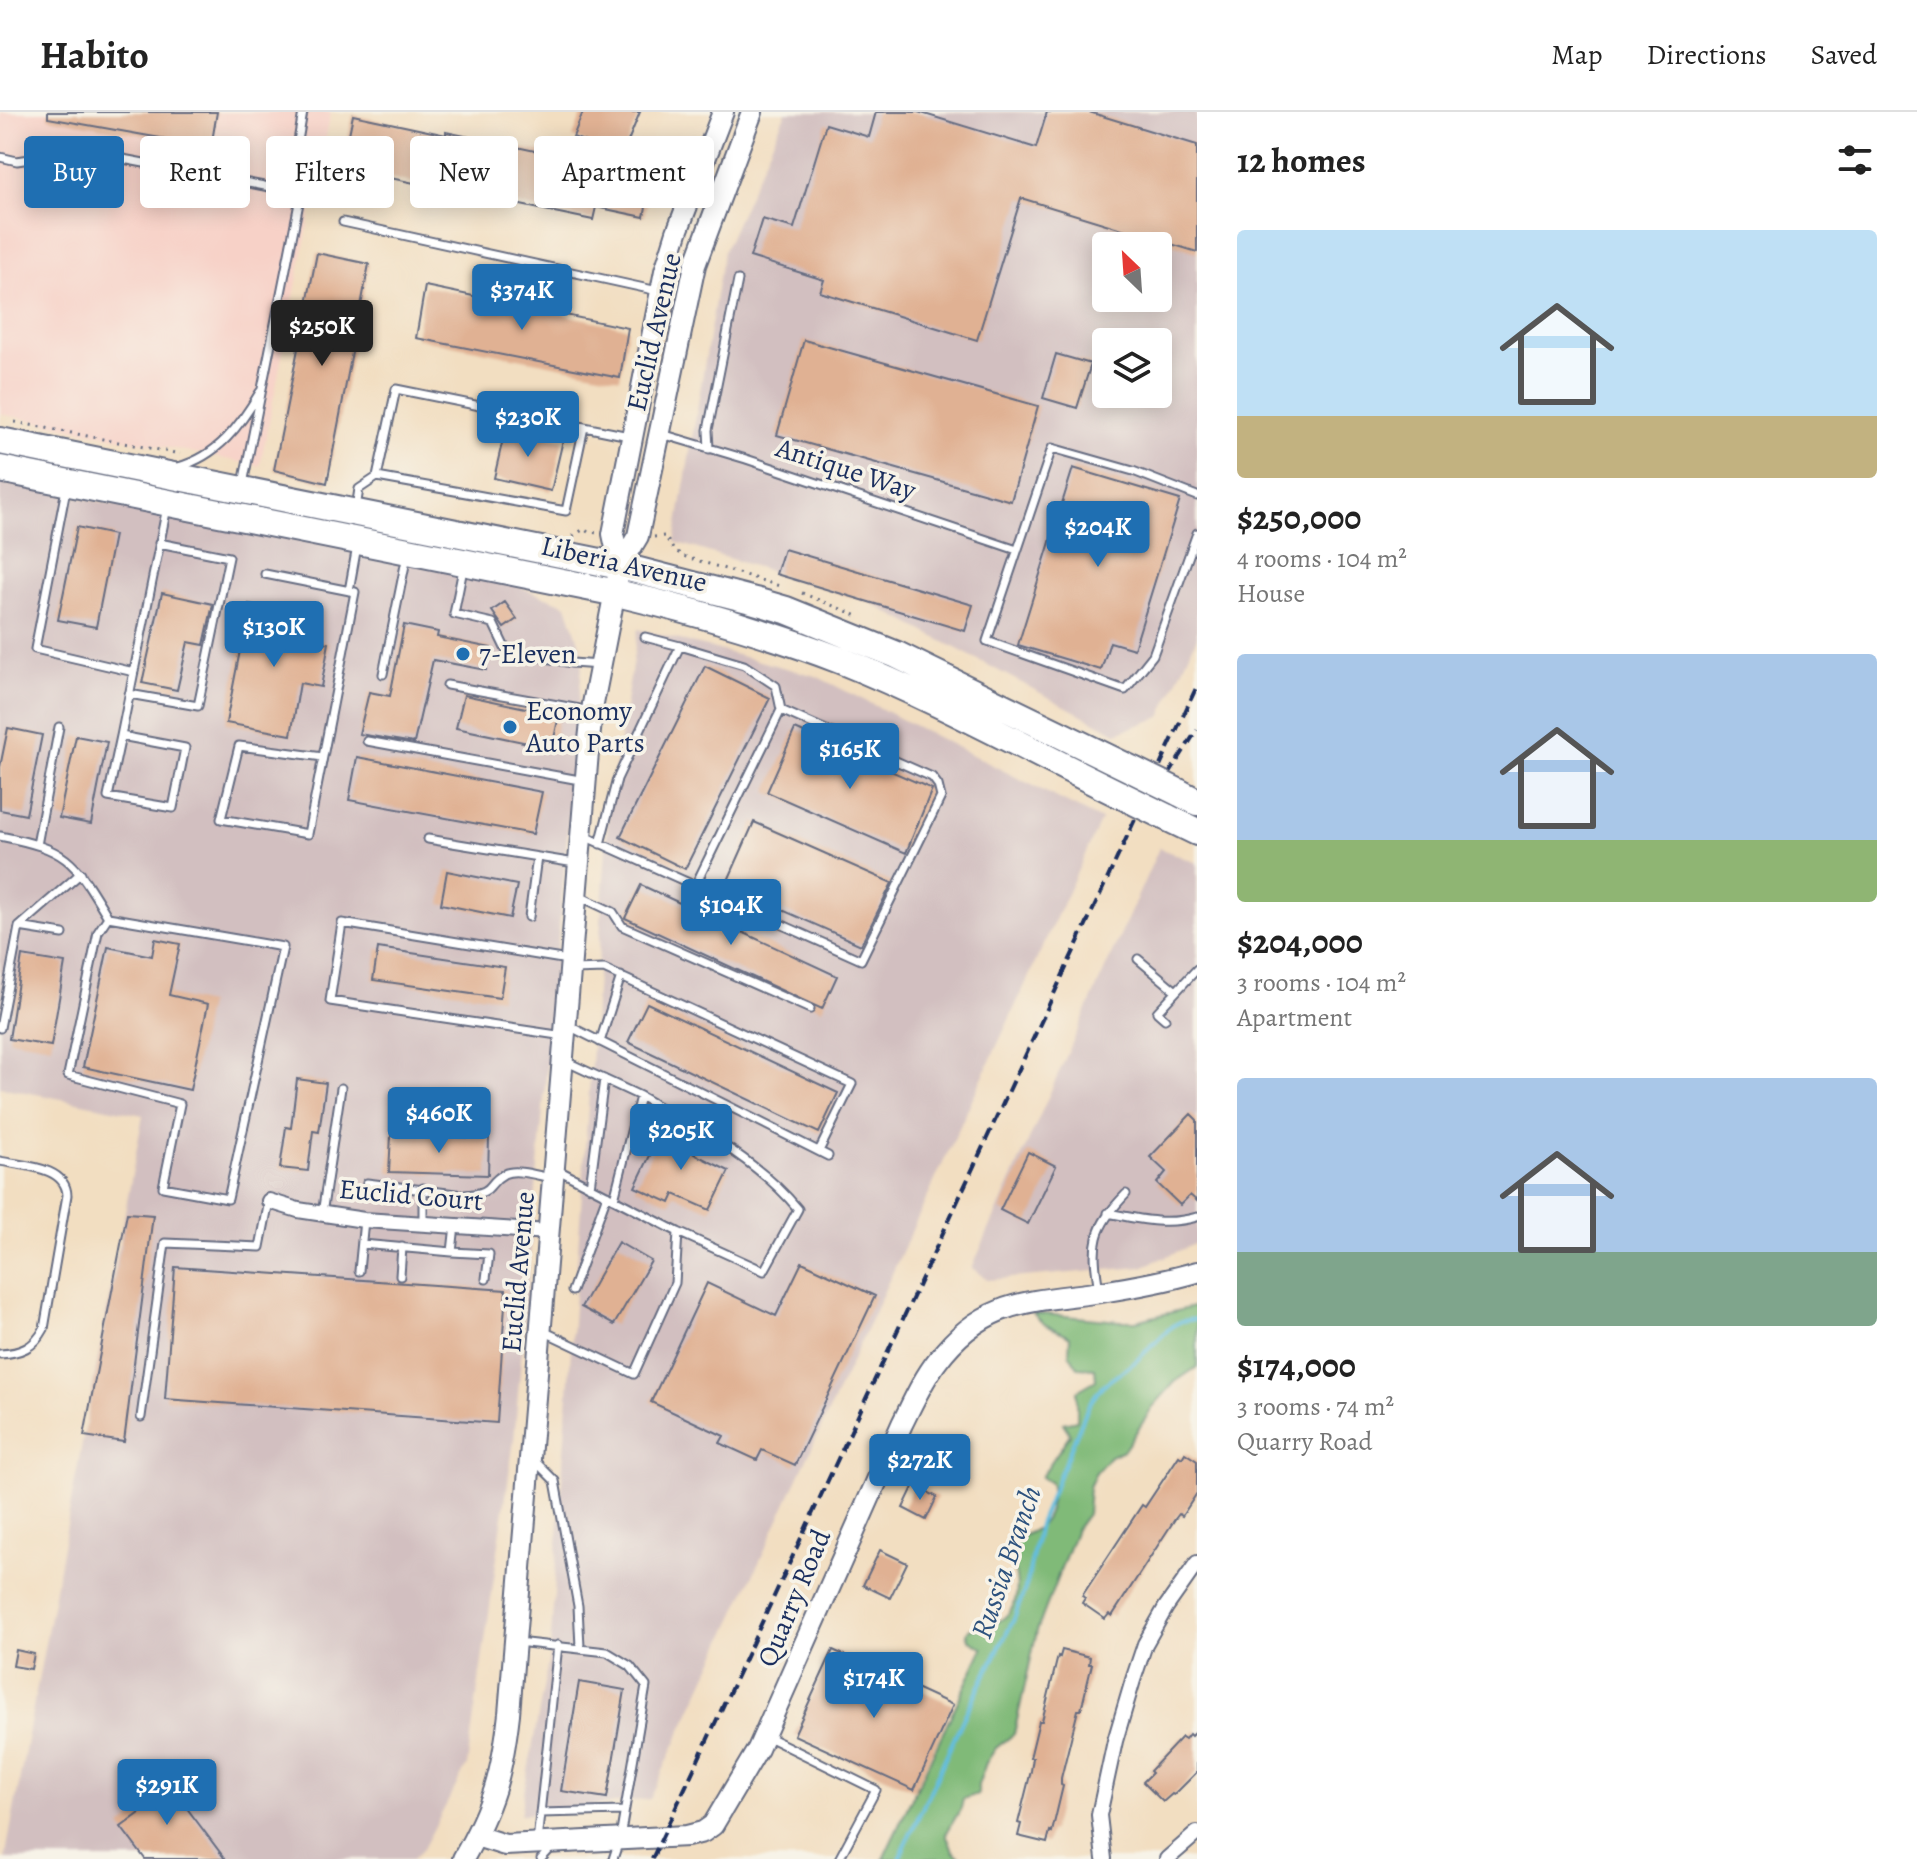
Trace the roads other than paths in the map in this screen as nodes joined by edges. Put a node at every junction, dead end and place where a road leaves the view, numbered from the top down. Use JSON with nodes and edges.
{"nodes":[{"id":1,"x":303,"y":112,"type":"edge"},
{"id":2,"x":723,"y":112,"type":"edge"},
{"id":3,"x":752,"y":112,"type":"edge"},
{"id":4,"x":299,"y":136,"type":"edge"},
{"id":5,"x":0,"y":157,"type":"edge"},
{"id":6,"x":266,"y":186,"type":"edge"},
{"id":7,"x":298,"y":208,"type":"edge"},
{"id":8,"x":343,"y":222,"type":"dead end"},
{"id":9,"x":738,"y":280,"type":"dead end"},
{"id":10,"x":660,"y":292,"type":"junction"},
{"id":11,"x":264,"y":386,"type":"junction"},
{"id":12,"x":584,"y":427,"type":"junction"},
{"id":13,"x":5,"y":431,"type":"edge"},
{"id":14,"x":660,"y":433,"type":"junction"},
{"id":15,"x":631,"y":437,"type":"junction"},
{"id":16,"x":709,"y":449,"type":"junction"},
{"id":17,"x":0,"y":469,"type":"edge"},
{"id":18,"x":157,"y":473,"type":"junction"},
{"id":19,"x":377,"y":477,"type":"junction"},
{"id":20,"x":68,"y":483,"type":"junction"},
{"id":21,"x":242,"y":490,"type":"junction"},
{"id":22,"x":1197,"y":496,"type":"edge"},
{"id":23,"x":167,"y":503,"type":"junction"},
{"id":24,"x":355,"y":513,"type":"junction"},
{"id":25,"x":1197,"y":533,"type":"edge"},
{"id":26,"x":357,"y":541,"type":"junction"},
{"id":27,"x":159,"y":543,"type":"junction"},
{"id":28,"x":1017,"y":550,"type":"junction"},
{"id":29,"x":407,"y":551,"type":"junction"},
{"id":30,"x":464,"y":563,"type":"junction"},
{"id":31,"x":620,"y":566,"type":"junction"},
{"id":32,"x":265,"y":574,"type":"dead end"},
{"id":33,"x":349,"y":591,"type":"junction"},
{"id":34,"x":617,"y":593,"type":"junction"},
{"id":35,"x":645,"y":637,"type":"dead end"},
{"id":36,"x":680,"y":646,"type":"junction"},
{"id":37,"x":601,"y":665,"type":"junction"},
{"id":38,"x":134,"y":672,"type":"junction"},
{"id":39,"x":383,"y":674,"type":"dead end"},
{"id":40,"x":447,"y":685,"type":"dead end"},
{"id":41,"x":129,"y":694,"type":"junction"},
{"id":42,"x":781,"y":710,"type":"junction"},
{"id":43,"x":592,"y":711,"type":"junction"},
{"id":44,"x":59,"y":727,"type":"dead end"},
{"id":45,"x":121,"y":736,"type":"junction"},
{"id":46,"x":367,"y":741,"type":"dead end"},
{"id":47,"x":323,"y":757,"type":"junction"},
{"id":48,"x":586,"y":781,"type":"junction"},
{"id":49,"x":1187,"y":797,"type":"edge"},
{"id":50,"x":1197,"y":832,"type":"edge"},
{"id":51,"x":0,"y":836,"type":"edge"},
{"id":52,"x":428,"y":839,"type":"dead end"},
{"id":53,"x":591,"y":840,"type":"junction"},
{"id":54,"x":37,"y":845,"type":"junction"},
{"id":55,"x":537,"y":857,"type":"junction"},
{"id":56,"x":580,"y":864,"type":"junction"},
{"id":57,"x":81,"y":873,"type":"junction"},
{"id":58,"x":695,"y":886,"type":"junction"},
{"id":59,"x":577,"y":895,"type":"junction"},
{"id":60,"x":108,"y":917,"type":"junction"},
{"id":61,"x":529,"y":917,"type":"dead end"},
{"id":62,"x":19,"y":927,"type":"junction"},
{"id":63,"x":63,"y":934,"type":"dead end"},
{"id":64,"x":1138,"y":959,"type":"dead end"},
{"id":65,"x":572,"y":966,"type":"junction"},
{"id":66,"x":1197,"y":969,"type":"edge"},
{"id":67,"x":621,"y":976,"type":"junction"},
{"id":68,"x":1176,"y":991,"type":"junction"},
{"id":69,"x":810,"y":1009,"type":"dead end"},
{"id":70,"x":1165,"y":1019,"type":"dead end"},
{"id":71,"x":0,"y":1028,"type":"edge"},
{"id":72,"x":567,"y":1031,"type":"junction"},
{"id":73,"x":600,"y":1042,"type":"junction"},
{"id":74,"x":564,"y":1061,"type":"junction"},
{"id":75,"x":604,"y":1079,"type":"junction"},
{"id":76,"x":341,"y":1088,"type":"dead end"},
{"id":77,"x":640,"y":1096,"type":"junction"},
{"id":78,"x":819,"y":1151,"type":"junction"},
{"id":79,"x":828,"y":1156,"type":"dead end"},
{"id":80,"x":0,"y":1161,"type":"edge"},
{"id":81,"x":554,"y":1174,"type":"junction"},
{"id":82,"x":367,"y":1183,"type":"dead end"},
{"id":83,"x":590,"y":1187,"type":"junction"},
{"id":84,"x":423,"y":1188,"type":"junction"},
{"id":85,"x":1126,"y":1194,"type":"dead end"},
{"id":86,"x":611,"y":1197,"type":"junction"},
{"id":87,"x":269,"y":1201,"type":"joint"},
{"id":88,"x":1108,"y":1213,"type":"junction"},
{"id":89,"x":322,"y":1214,"type":"junction"},
{"id":90,"x":1197,"y":1217,"type":"edge"},
{"id":91,"x":364,"y":1220,"type":"junction"},
{"id":92,"x":423,"y":1223,"type":"junction"},
{"id":93,"x":455,"y":1225,"type":"junction"},
{"id":94,"x":549,"y":1232,"type":"junction"},
{"id":95,"x":678,"y":1232,"type":"junction"},
{"id":96,"x":362,"y":1244,"type":"junction"},
{"id":97,"x":402,"y":1247,"type":"junction"},
{"id":98,"x":452,"y":1252,"type":"junction"},
{"id":99,"x":359,"y":1271,"type":"dead end"},
{"id":100,"x":1197,"y":1272,"type":"edge"},
{"id":101,"x":400,"y":1276,"type":"dead end"},
{"id":102,"x":486,"y":1279,"type":"dead end"},
{"id":103,"x":572,"y":1291,"type":"dead end"},
{"id":104,"x":1100,"y":1292,"type":"junction"},
{"id":105,"x":541,"y":1331,"type":"junction"},
{"id":106,"x":0,"y":1354,"type":"edge"},
{"id":107,"x":141,"y":1417,"type":"dead end"},
{"id":108,"x":529,"y":1455,"type":"junction"},
{"id":109,"x":1197,"y":1563,"type":"edge"},
{"id":110,"x":515,"y":1641,"type":"junction"},
{"id":111,"x":558,"y":1645,"type":"junction"},
{"id":112,"x":580,"y":1647,"type":"junction"},
{"id":113,"x":764,"y":1735,"type":"junction"},
{"id":114,"x":624,"y":1811,"type":"junction"},
{"id":115,"x":540,"y":1813,"type":"junction"},
{"id":116,"x":1197,"y":1834,"type":"edge"},
{"id":117,"x":476,"y":1836,"type":"junction"},
{"id":118,"x":620,"y":1838,"type":"junction"},
{"id":119,"x":545,"y":1848,"type":"edge"},
{"id":120,"x":463,"y":1859,"type":"edge"},
{"id":121,"x":613,"y":1859,"type":"edge"},
{"id":122,"x":839,"y":1859,"type":"edge"},
{"id":123,"x":1104,"y":1859,"type":"edge"},
{"id":124,"x":1167,"y":1859,"type":"edge"}],
"edges":[{"from":1,"to":4,"type":"lane"},
{"from":2,"to":10,"type":"street","name":"Euclid Avenue"},
{"from":3,"to":14,"type":"street","name":"Euclid Avenue"},
{"from":5,"to":6,"type":"lane"},
{"from":7,"to":11,"type":"lane"},
{"from":8,"to":10,"type":"lane"},
{"from":9,"to":16,"type":"lane"},
{"from":10,"to":15,"type":"street","name":"Euclid Avenue"},
{"from":11,"to":18,"type":"lane"},
{"from":11,"to":21,"type":"lane"},
{"from":12,"to":15,"type":"lane"},
{"from":12,"to":19,"type":"lane"},
{"from":12,"to":19,"type":"lane"},
{"from":13,"to":18,"type":"highway","name":"Liberia Avenue"},
{"from":14,"to":16,"type":"lane","name":"Antique Way"},
{"from":14,"to":31,"type":"street","name":"Euclid Avenue"},
{"from":15,"to":31,"type":"street","name":"Euclid Avenue"},
{"from":16,"to":28,"type":"lane","name":"Antique Way"},
{"from":17,"to":20,"type":"highway","name":"Liberia Avenue"},
{"from":18,"to":21,"type":"highway","name":"Liberia Avenue"},
{"from":19,"to":24,"type":"lane"},
{"from":20,"to":23,"type":"highway","name":"Liberia Avenue"},
{"from":20,"to":38,"type":"lane"},
{"from":21,"to":24,"type":"highway","name":"Liberia Avenue"},
{"from":22,"to":28,"type":"lane"},
{"from":23,"to":26,"type":"highway","name":"Liberia Avenue"},
{"from":23,"to":27,"type":"lane"},
{"from":24,"to":31,"type":"highway","name":"Liberia Avenue"},
{"from":25,"to":28,"type":"lane"},
{"from":26,"to":29,"type":"highway","name":"Liberia Avenue"},
{"from":26,"to":33,"type":"lane"},
{"from":27,"to":38,"type":"lane"},
{"from":27,"to":41,"type":"lane"},
{"from":29,"to":30,"type":"highway","name":"Liberia Avenue"},
{"from":29,"to":39,"type":"lane"},
{"from":30,"to":34,"type":"highway","name":"Liberia Avenue"},
{"from":30,"to":37,"type":"lane"},
{"from":31,"to":34,"type":"street","name":"Euclid Avenue"},
{"from":31,"to":49,"type":"highway","name":"Liberia Avenue","bridge":true},
{"from":32,"to":33,"type":"lane"},
{"from":33,"to":47,"type":"lane"},
{"from":34,"to":37,"type":"street","name":"Euclid Avenue"},
{"from":34,"to":50,"type":"highway","name":"Liberia Avenue","bridge":true},
{"from":35,"to":36,"type":"lane"},
{"from":36,"to":42,"type":"lane"},
{"from":36,"to":53,"type":"lane"},
{"from":37,"to":43,"type":"street","name":"Euclid Avenue"},
{"from":38,"to":41,"type":"lane"},
{"from":40,"to":43,"type":"lane"},
{"from":41,"to":45,"type":"lane"},
{"from":42,"to":58,"type":"lane"},
{"from":42,"to":58,"type":"lane"},
{"from":43,"to":48,"type":"street","name":"Euclid Avenue"},
{"from":44,"to":54,"type":"lane"},
{"from":45,"to":45,"type":"lane"},
{"from":46,"to":48,"type":"lane"},
{"from":47,"to":47,"type":"lane"},
{"from":48,"to":53,"type":"street","name":"Euclid Avenue"},
{"from":51,"to":54,"type":"lane"},
{"from":52,"to":55,"type":"lane"},
{"from":53,"to":56,"type":"street","name":"Euclid Avenue"},
{"from":53,"to":58,"type":"lane"},
{"from":54,"to":57,"type":"lane"},
{"from":55,"to":56,"type":"lane"},
{"from":55,"to":61,"type":"lane"},
{"from":56,"to":59,"type":"street","name":"Euclid Avenue"},
{"from":57,"to":60,"type":"lane"},
{"from":57,"to":62,"type":"lane"},
{"from":59,"to":65,"type":"street","name":"Euclid Avenue"},
{"from":59,"to":69,"type":"lane"},
{"from":60,"to":60,"type":"lane"},
{"from":62,"to":63,"type":"lane"},
{"from":62,"to":71,"type":"lane"},
{"from":64,"to":68,"type":"lane"},
{"from":65,"to":67,"type":"lane"},
{"from":65,"to":72,"type":"street","name":"Euclid Avenue"},
{"from":65,"to":72,"type":"lane"},
{"from":66,"to":68,"type":"lane"},
{"from":67,"to":73,"type":"lane"},
{"from":67,"to":78,"type":"lane"},
{"from":68,"to":70,"type":"lane"},
{"from":72,"to":73,"type":"lane"},
{"from":72,"to":74,"type":"street","name":"Euclid Avenue"},
{"from":73,"to":78,"type":"lane"},
{"from":74,"to":75,"type":"lane"},
{"from":74,"to":81,"type":"street","name":"Euclid Avenue"},
{"from":75,"to":77,"type":"lane"},
{"from":75,"to":83,"type":"lane"},
{"from":76,"to":89,"type":"lane"},
{"from":77,"to":86,"type":"lane"},
{"from":77,"to":95,"type":"lane"},
{"from":78,"to":79,"type":"lane"},
{"from":80,"to":106,"type":"lane"},
{"from":81,"to":83,"type":"lane"},
{"from":81,"to":84,"type":"lane"},
{"from":81,"to":94,"type":"street","name":"Euclid Avenue"},
{"from":82,"to":84,"type":"lane"},
{"from":83,"to":86,"type":"lane"},
{"from":84,"to":92,"type":"lane"},
{"from":85,"to":88,"type":"lane"},
{"from":86,"to":95,"type":"lane"},
{"from":86,"to":103,"type":"lane"},
{"from":87,"to":89,"type":"street","name":"Euclid Court"},
{"from":87,"to":107,"type":"lane"},
{"from":88,"to":90,"type":"lane"},
{"from":88,"to":104,"type":"lane"},
{"from":89,"to":91,"type":"street","name":"Euclid Court"},
{"from":91,"to":92,"type":"street","name":"Euclid Court"},
{"from":91,"to":96,"type":"lane"},
{"from":92,"to":93,"type":"street","name":"Euclid Court"},
{"from":93,"to":94,"type":"street","name":"Euclid Court"},
{"from":93,"to":98,"type":"lane"},
{"from":94,"to":105,"type":"street","name":"Euclid Avenue"},
{"from":95,"to":105,"type":"lane"},
{"from":96,"to":97,"type":"lane"},
{"from":96,"to":99,"type":"lane"},
{"from":97,"to":98,"type":"lane"},
{"from":97,"to":101,"type":"lane"},
{"from":98,"to":102,"type":"lane"},
{"from":100,"to":104,"type":"street","name":"Quarry Road"},
{"from":104,"to":113,"type":"street","name":"Quarry Road"},
{"from":105,"to":108,"type":"street","name":"Euclid Avenue"},
{"from":108,"to":110,"type":"street","name":"Euclid Avenue"},
{"from":108,"to":112,"type":"lane"},
{"from":109,"to":123,"type":"street"},
{"from":110,"to":111,"type":"lane"},
{"from":110,"to":117,"type":"street","name":"Euclid Avenue"},
{"from":111,"to":112,"type":"lane"},
{"from":111,"to":115,"type":"lane"},
{"from":112,"to":114,"type":"lane"},
{"from":113,"to":118,"type":"street","name":"Quarry Road"},
{"from":113,"to":122,"type":"lane"},
{"from":114,"to":115,"type":"lane"},
{"from":114,"to":118,"type":"lane"},
{"from":115,"to":119,"type":"lane"},
{"from":116,"to":124,"type":"street"},
{"from":117,"to":119,"type":"street","name":"Quarry Road"},
{"from":117,"to":120,"type":"street"},
{"from":118,"to":119,"type":"street","name":"Quarry Road"},
{"from":118,"to":121,"type":"lane"}]}
